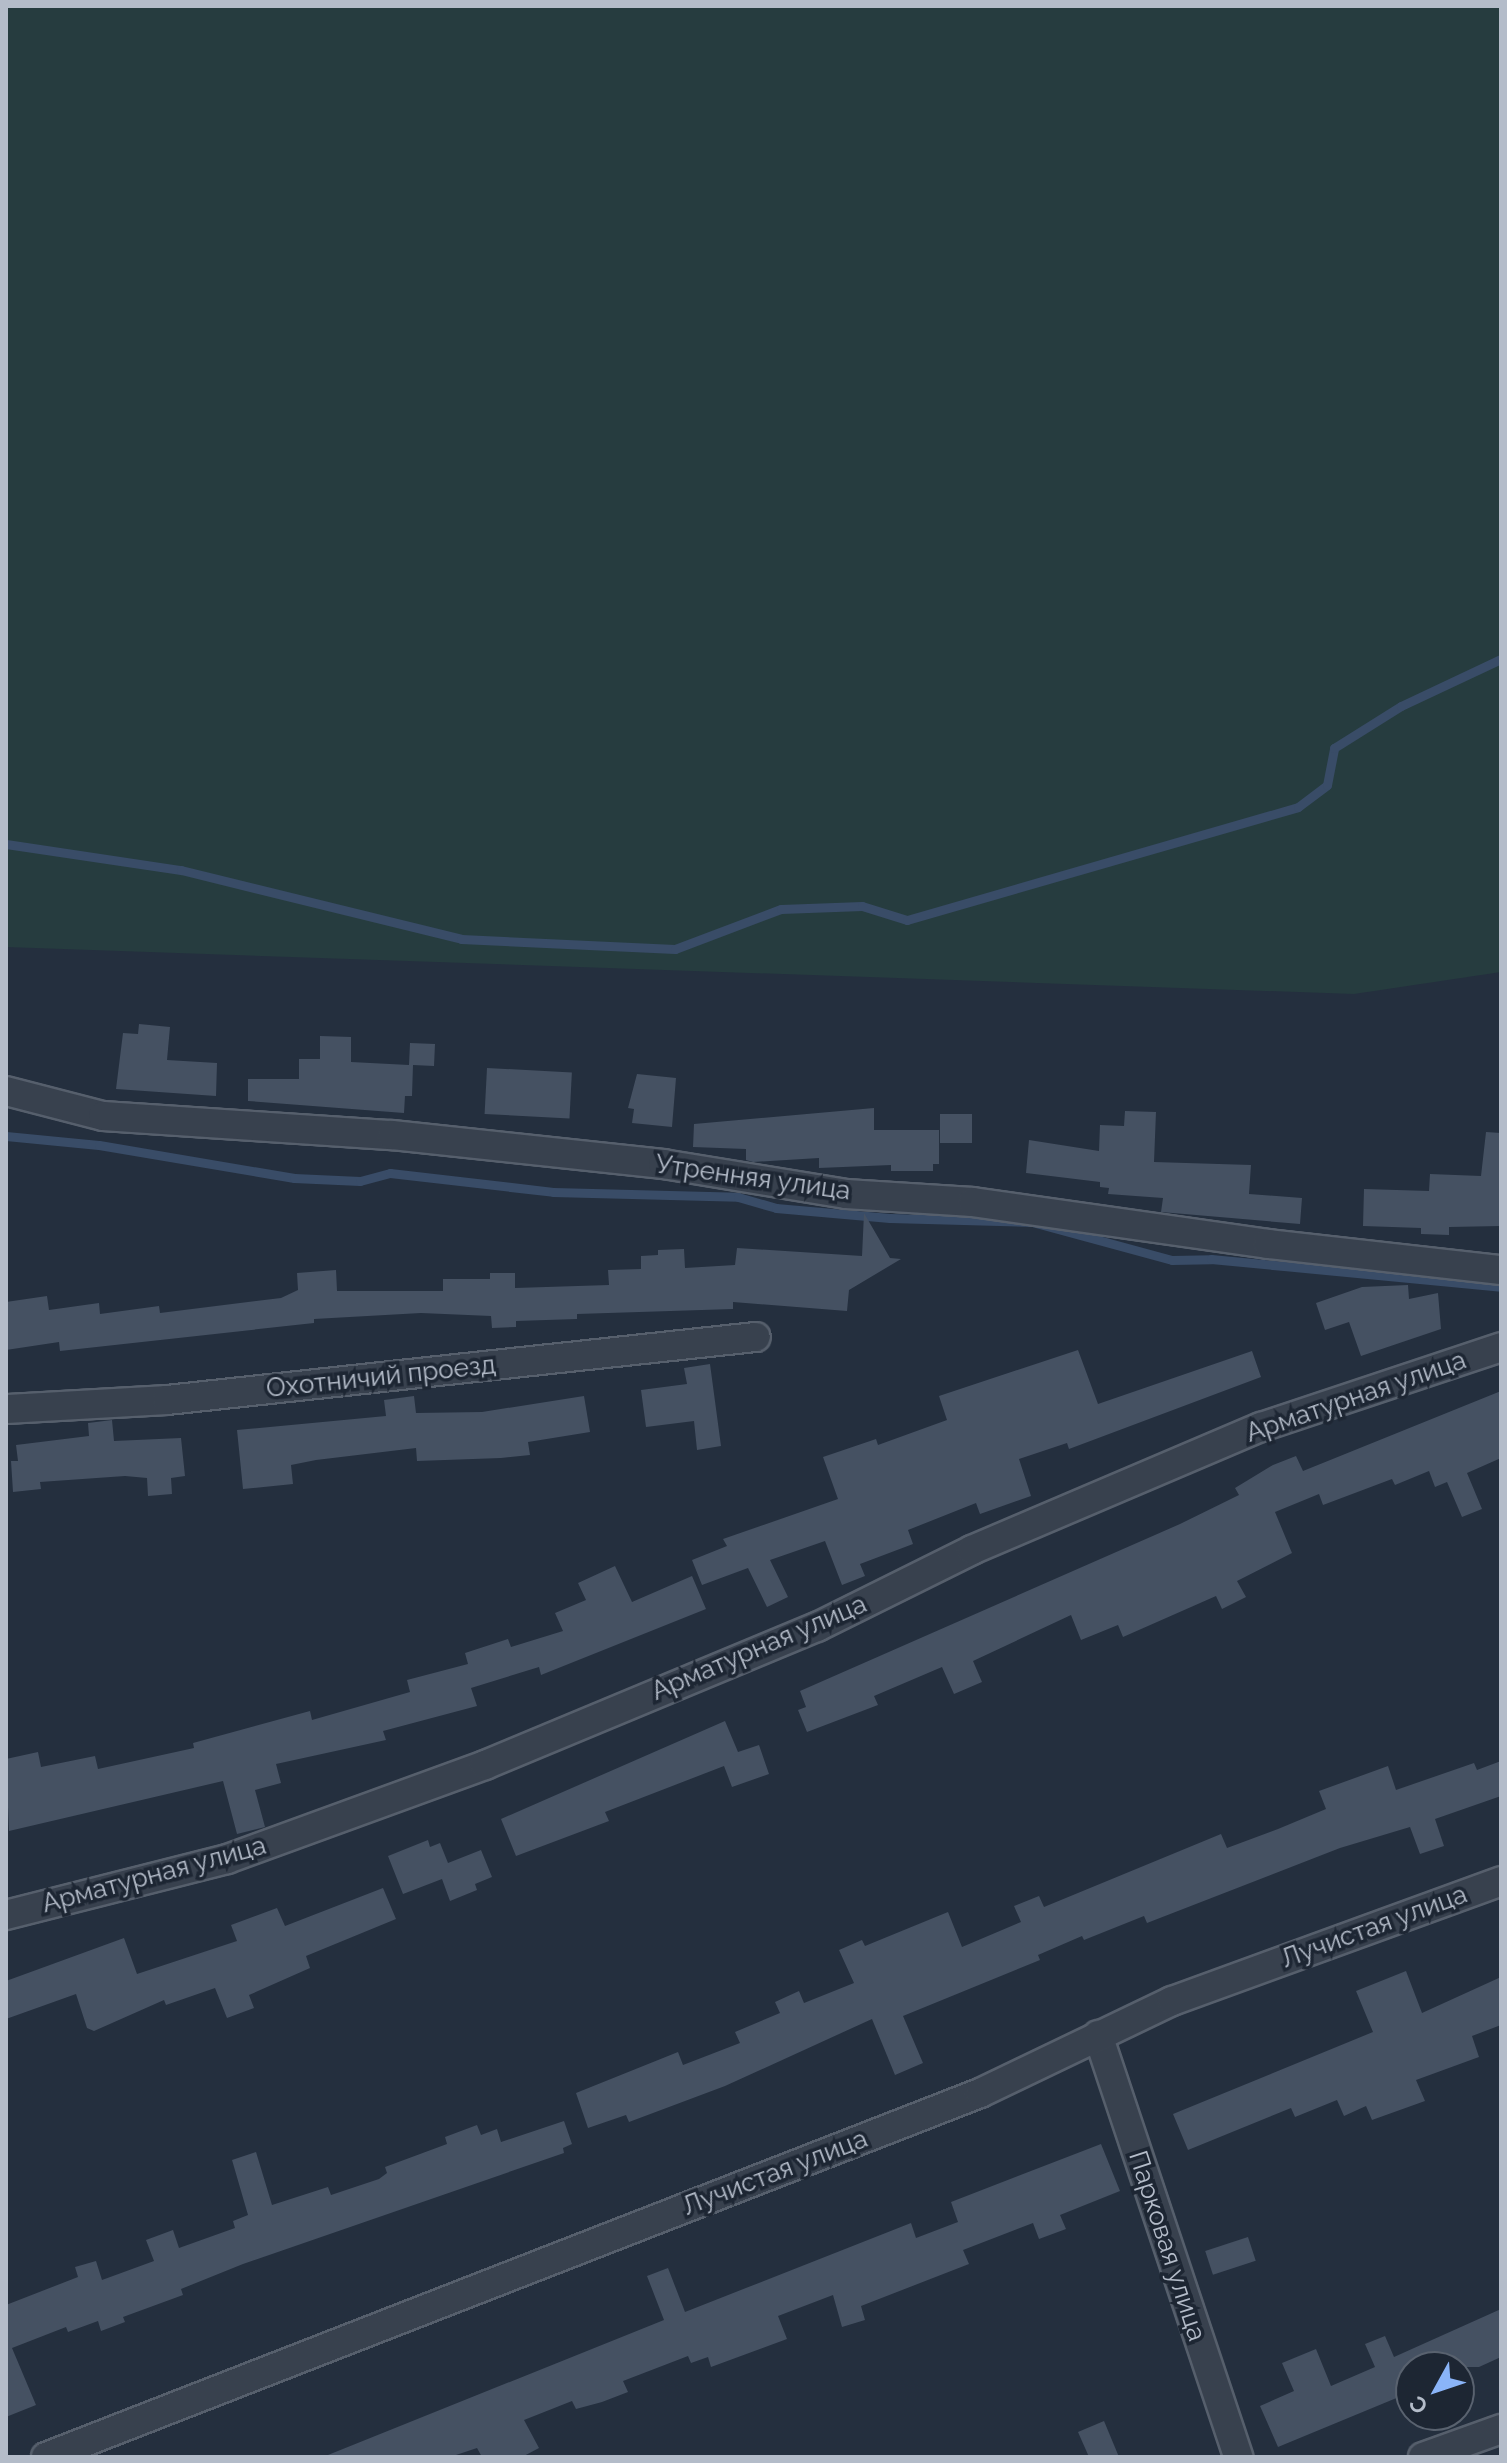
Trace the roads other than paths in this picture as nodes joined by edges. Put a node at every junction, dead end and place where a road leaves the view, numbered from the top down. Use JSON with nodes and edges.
{"nodes":[{"id":1,"x":6,"y":1091,"type":"edge"},
{"id":2,"x":1501,"y":1270,"type":"edge"},
{"id":3,"x":756,"y":1337,"type":"dead end"},
{"id":4,"x":1501,"y":1347,"type":"edge"},
{"id":5,"x":6,"y":1409,"type":"edge"},
{"id":6,"x":1501,"y":1881,"type":"edge"},
{"id":7,"x":6,"y":1915,"type":"edge"},
{"id":8,"x":1098,"y":2035,"type":"junction"},
{"id":9,"x":1501,"y":2429,"type":"edge"},
{"id":10,"x":46,"y":2457,"type":"edge"},
{"id":11,"x":1238,"y":2457,"type":"edge"},
{"id":12,"x":1423,"y":2457,"type":"edge"}],
"edges":[{"from":1,"to":2,"type":"street","name":"Утренняя улица"},
{"from":3,"to":5,"type":"street","name":"Охотничий проезд"},
{"from":4,"to":7,"type":"street","name":"Арматурная улица"},
{"from":6,"to":8,"type":"street","name":"Лучистая улица"},
{"from":8,"to":10,"type":"street","name":"Лучистая улица"},
{"from":8,"to":11,"type":"street","name":"Парковая улица"},
{"from":9,"to":12,"type":"street"}]}
